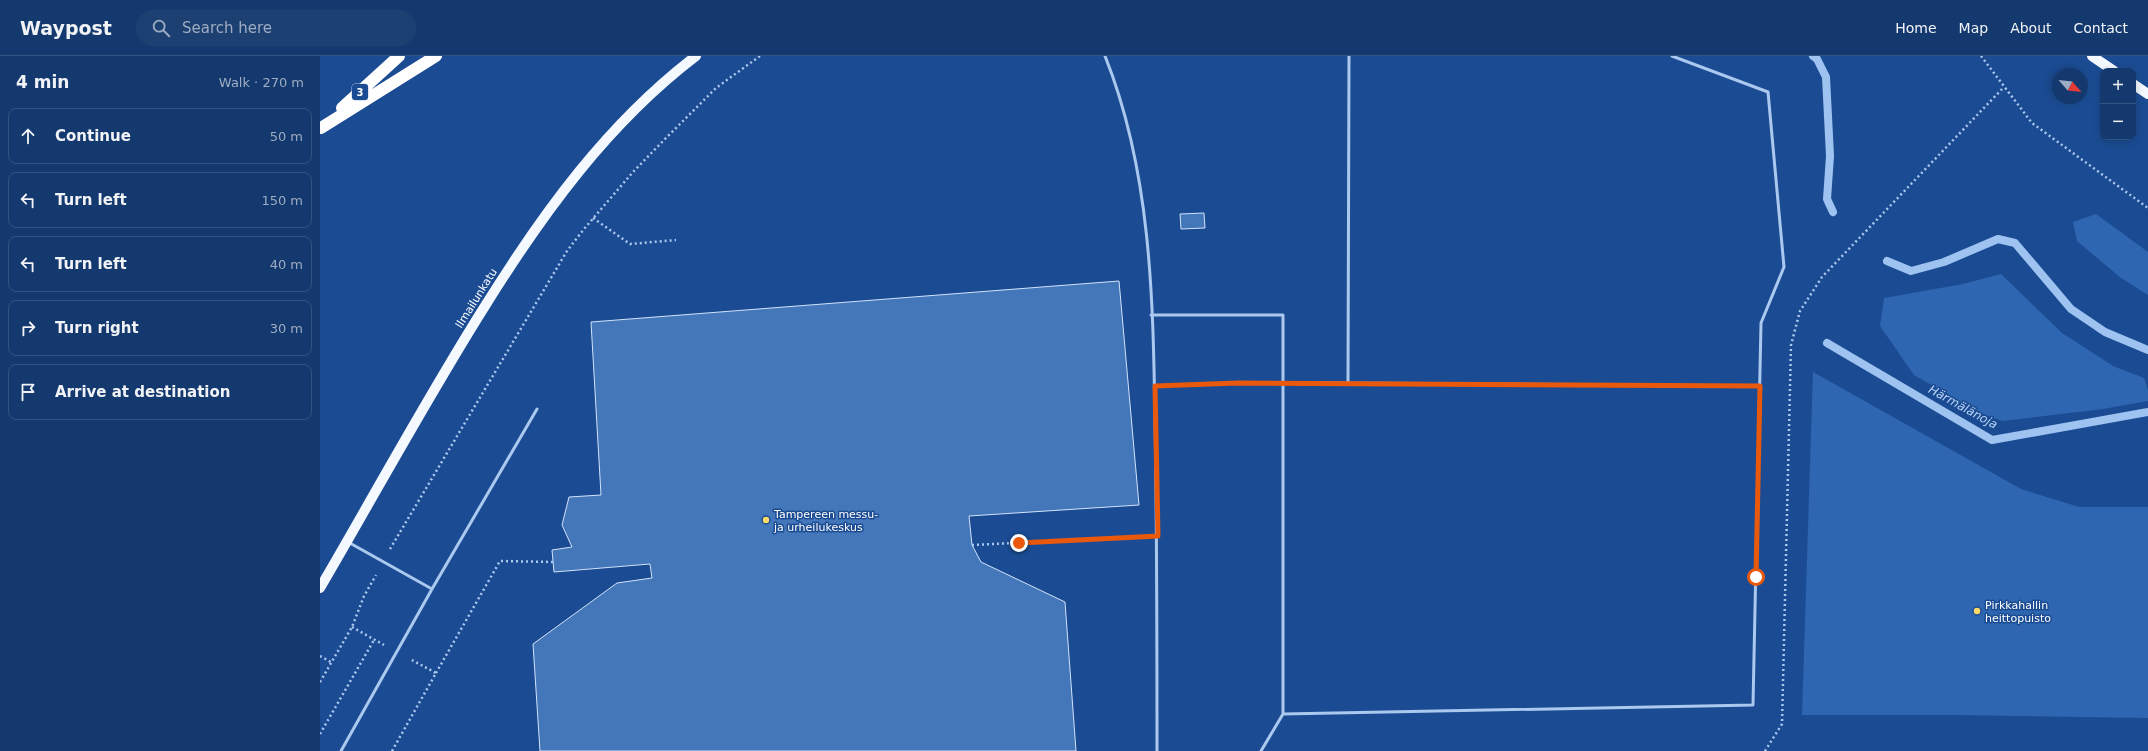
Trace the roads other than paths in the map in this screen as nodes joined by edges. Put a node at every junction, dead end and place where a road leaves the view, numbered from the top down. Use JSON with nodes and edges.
{"nodes":[{"id":1,"x":399,"y":56,"type":"edge"},
{"id":2,"x":436,"y":56,"type":"edge"},
{"id":3,"x":696,"y":56,"type":"edge"},
{"id":4,"x":1105,"y":56,"type":"edge"},
{"id":5,"x":1349,"y":56,"type":"edge"},
{"id":6,"x":1672,"y":56,"type":"edge"},
{"id":7,"x":2092,"y":56,"type":"edge"},
{"id":8,"x":2110,"y":68,"type":"edge"},
{"id":9,"x":2136,"y":86,"type":"edge"},
{"id":10,"x":2148,"y":94,"type":"edge"},
{"id":11,"x":320,"y":128,"type":"edge"},
{"id":12,"x":1151,"y":315,"type":"junction"},
{"id":13,"x":1348,"y":383,"type":"junction"},
{"id":14,"x":1284,"y":384,"type":"junction"},
{"id":15,"x":1155,"y":386,"type":"junction"},
{"id":16,"x":1760,"y":386,"type":"junction"},
{"id":17,"x":537,"y":409,"type":"dead end"},
{"id":18,"x":347,"y":542,"type":"junction"},
{"id":19,"x":320,"y":588,"type":"edge"},
{"id":20,"x":432,"y":589,"type":"junction"},
{"id":21,"x":1283,"y":714,"type":"junction"},
{"id":22,"x":341,"y":751,"type":"edge"},
{"id":23,"x":1156,"y":751,"type":"edge"},
{"id":24,"x":1261,"y":751,"type":"edge"}],
"edges":[{"from":1,"to":11,"type":"highway","number":"3"},
{"from":2,"to":11,"type":"highway"},
{"from":3,"to":18,"type":"main road","name":"Ilmailunkatu"},
{"from":4,"to":12,"type":"lane"},
{"from":5,"to":13,"type":"lane"},
{"from":6,"to":16,"type":"lane"},
{"from":7,"to":8,"type":"main road"},
{"from":9,"to":10,"type":"main road"},
{"from":12,"to":14,"type":"lane"},
{"from":12,"to":15,"type":"lane"},
{"from":13,"to":14,"type":"lane"},
{"from":13,"to":16,"type":"lane"},
{"from":14,"to":15,"type":"lane"},
{"from":14,"to":21,"type":"lane"},
{"from":15,"to":23,"type":"lane"},
{"from":16,"to":21,"type":"lane"},
{"from":17,"to":20,"type":"lane"},
{"from":18,"to":19,"type":"main road","name":"Ilmailunkatu"},
{"from":18,"to":20,"type":"lane"},
{"from":20,"to":22,"type":"lane"},
{"from":21,"to":24,"type":"lane"}]}
